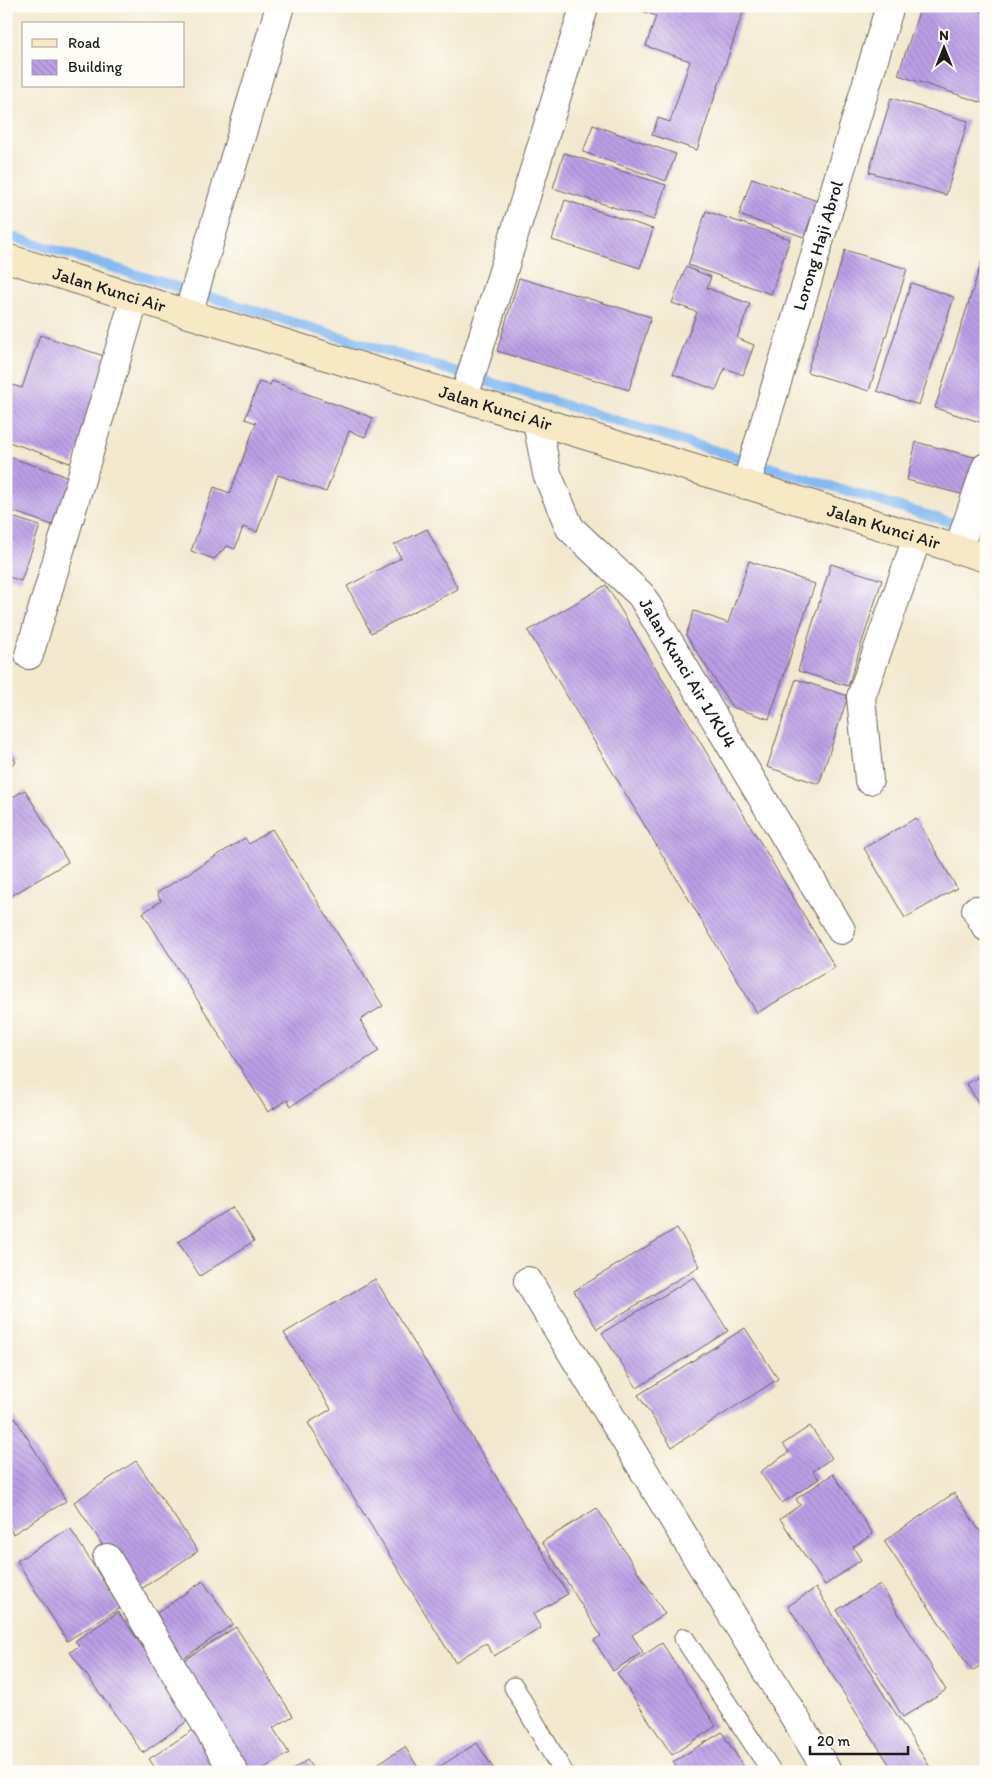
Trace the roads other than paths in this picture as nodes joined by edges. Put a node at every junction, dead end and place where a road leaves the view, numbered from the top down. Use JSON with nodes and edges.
{"nodes":[{"id":1,"x":280,"y":6,"type":"edge"},
{"id":2,"x":890,"y":6,"type":"edge"},
{"id":3,"x":583,"y":12,"type":"dead end"},
{"id":4,"x":6,"y":258,"type":"edge"},
{"id":5,"x":135,"y":297,"type":"junction"},
{"id":6,"x":189,"y":310,"type":"junction"},
{"id":7,"x":466,"y":394,"type":"junction"},
{"id":8,"x":537,"y":422,"type":"junction"},
{"id":9,"x":986,"y":467,"type":"edge"},
{"id":10,"x":751,"y":470,"type":"junction"},
{"id":11,"x":963,"y":534,"type":"junction"},
{"id":12,"x":917,"y":538,"type":"junction"},
{"id":13,"x":986,"y":558,"type":"edge"},
{"id":14,"x":29,"y":654,"type":"dead end"},
{"id":15,"x":869,"y":780,"type":"dead end"},
{"id":16,"x":841,"y":930,"type":"dead end"},
{"id":17,"x":528,"y":1281,"type":"dead end"},
{"id":18,"x":108,"y":1558,"type":"dead end"},
{"id":19,"x":684,"y":1638,"type":"dead end"},
{"id":20,"x":514,"y":1687,"type":"dead end"},
{"id":21,"x":234,"y":1772,"type":"edge"},
{"id":22,"x":563,"y":1772,"type":"edge"},
{"id":23,"x":772,"y":1772,"type":"edge"},
{"id":24,"x":828,"y":1772,"type":"edge"}],
"edges":[{"from":1,"to":6,"type":"street"},
{"from":2,"to":10,"type":"street","name":"Lorong Haji Abrol"},
{"from":3,"to":7,"type":"street"},
{"from":4,"to":5,"type":"street","name":"Jalan Kunci Air"},
{"from":5,"to":6,"type":"street","name":"Jalan Kunci Air"},
{"from":5,"to":14,"type":"street"},
{"from":6,"to":7,"type":"street","name":"Jalan Kunci Air"},
{"from":7,"to":8,"type":"street","name":"Jalan Kunci Air"},
{"from":8,"to":10,"type":"street","name":"Jalan Kunci Air"},
{"from":8,"to":16,"type":"street","name":"Jalan Kunci Air 1/KU4"},
{"from":9,"to":11,"type":"street"},
{"from":10,"to":12,"type":"street","name":"Jalan Kunci Air"},
{"from":11,"to":12,"type":"street","name":"Jalan Kunci Air"},
{"from":11,"to":13,"type":"street","name":"Jalan Kunci Air"},
{"from":12,"to":15,"type":"street"},
{"from":17,"to":24,"type":"street"},
{"from":18,"to":21,"type":"street"},
{"from":19,"to":23,"type":"lane"},
{"from":20,"to":22,"type":"lane"}]}
